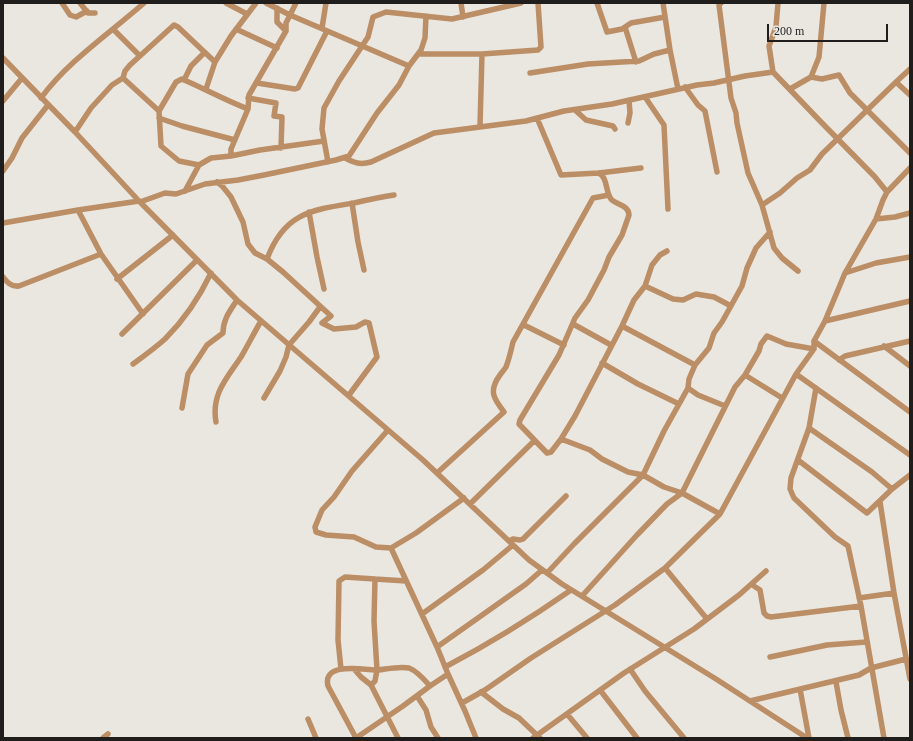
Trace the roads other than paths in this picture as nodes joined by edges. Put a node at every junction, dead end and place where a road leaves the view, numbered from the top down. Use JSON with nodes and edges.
{"nodes":[{"id":1,"x":62,"y":3,"type":"edge"},
{"id":2,"x":80,"y":3,"type":"edge"},
{"id":3,"x":144,"y":3,"type":"edge"},
{"id":4,"x":226,"y":3,"type":"edge"},
{"id":5,"x":256,"y":3,"type":"edge"},
{"id":6,"x":266,"y":3,"type":"edge"},
{"id":7,"x":296,"y":3,"type":"edge"},
{"id":8,"x":326,"y":3,"type":"edge"},
{"id":9,"x":461,"y":3,"type":"edge"},
{"id":10,"x":521,"y":3,"type":"edge"},
{"id":11,"x":538,"y":3,"type":"edge"},
{"id":12,"x":597,"y":3,"type":"edge"},
{"id":13,"x":663,"y":3,"type":"edge"},
{"id":14,"x":721,"y":3,"type":"edge"},
{"id":15,"x":778,"y":3,"type":"edge"},
{"id":16,"x":824,"y":3,"type":"edge"},
{"id":17,"x":277,"y":8,"type":"junction"},
{"id":18,"x":87,"y":11,"type":"junction"},
{"id":19,"x":95,"y":13,"type":"dead end"},
{"id":20,"x":247,"y":14,"type":"junction"},
{"id":21,"x":290,"y":15,"type":"junction"},
{"id":22,"x":426,"y":16,"type":"junction"},
{"id":23,"x":463,"y":17,"type":"junction"},
{"id":24,"x":665,"y":17,"type":"junction"},
{"id":25,"x":625,"y":27,"type":"junction"},
{"id":26,"x":113,"y":29,"type":"junction"},
{"id":27,"x":236,"y":29,"type":"junction"},
{"id":28,"x":324,"y":30,"type":"junction"},
{"id":29,"x":286,"y":31,"type":"junction"},
{"id":30,"x":363,"y":46,"type":"junction"},
{"id":31,"x":277,"y":48,"type":"junction"},
{"id":32,"x":670,"y":50,"type":"junction"},
{"id":33,"x":204,"y":53,"type":"junction"},
{"id":34,"x":418,"y":54,"type":"junction"},
{"id":35,"x":482,"y":54,"type":"junction"},
{"id":36,"x":139,"y":55,"type":"junction"},
{"id":37,"x":3,"y":58,"type":"edge"},
{"id":38,"x":215,"y":62,"type":"junction"},
{"id":39,"x":636,"y":62,"type":"junction"},
{"id":40,"x":409,"y":66,"type":"junction"},
{"id":41,"x":910,"y":69,"type":"edge"},
{"id":42,"x":773,"y":72,"type":"junction"},
{"id":43,"x":530,"y":73,"type":"dead end"},
{"id":44,"x":811,"y":77,"type":"junction"},
{"id":45,"x":22,"y":78,"type":"junction"},
{"id":46,"x":123,"y":78,"type":"junction"},
{"id":47,"x":728,"y":79,"type":"junction"},
{"id":48,"x":184,"y":80,"type":"junction"},
{"id":49,"x":896,"y":82,"type":"junction"},
{"id":50,"x":257,"y":83,"type":"junction"},
{"id":51,"x":686,"y":88,"type":"junction"},
{"id":52,"x":206,"y":89,"type":"junction"},
{"id":53,"x":678,"y":89,"type":"junction"},
{"id":54,"x":790,"y":89,"type":"junction"},
{"id":55,"x":910,"y":95,"type":"edge"},
{"id":56,"x":645,"y":97,"type":"junction"},
{"id":57,"x":41,"y":98,"type":"junction"},
{"id":58,"x":248,"y":98,"type":"junction"},
{"id":59,"x":629,"y":100,"type":"junction"},
{"id":60,"x":3,"y":101,"type":"edge"},
{"id":61,"x":48,"y":105,"type":"junction"},
{"id":62,"x":248,"y":109,"type":"junction"},
{"id":63,"x":575,"y":110,"type":"junction"},
{"id":64,"x":866,"y":110,"type":"junction"},
{"id":65,"x":159,"y":111,"type":"junction"},
{"id":66,"x":159,"y":118,"type":"junction"},
{"id":67,"x":537,"y":118,"type":"junction"},
{"id":68,"x":628,"y":124,"type":"dead end"},
{"id":69,"x":480,"y":126,"type":"junction"},
{"id":70,"x":615,"y":129,"type":"dead end"},
{"id":71,"x":75,"y":132,"type":"junction"},
{"id":72,"x":838,"y":139,"type":"junction"},
{"id":73,"x":235,"y":140,"type":"junction"},
{"id":74,"x":324,"y":141,"type":"junction"},
{"id":75,"x":281,"y":148,"type":"junction"},
{"id":76,"x":910,"y":154,"type":"edge"},
{"id":77,"x":230,"y":156,"type":"junction"},
{"id":78,"x":345,"y":158,"type":"junction"},
{"id":79,"x":328,"y":162,"type":"junction"},
{"id":80,"x":199,"y":165,"type":"junction"},
{"id":81,"x":641,"y":168,"type":"dead end"},
{"id":82,"x":910,"y":168,"type":"edge"},
{"id":83,"x":3,"y":171,"type":"edge"},
{"id":84,"x":717,"y":172,"type":"dead end"},
{"id":85,"x":599,"y":173,"type":"junction"},
{"id":86,"x":217,"y":182,"type":"junction"},
{"id":87,"x":185,"y":191,"type":"junction"},
{"id":88,"x":888,"y":192,"type":"junction"},
{"id":89,"x":394,"y":195,"type":"dead end"},
{"id":90,"x":609,"y":195,"type":"junction"},
{"id":91,"x":140,"y":202,"type":"junction"},
{"id":92,"x":352,"y":203,"type":"junction"},
{"id":93,"x":762,"y":205,"type":"junction"},
{"id":94,"x":668,"y":208,"type":"dead end"},
{"id":95,"x":78,"y":210,"type":"junction"},
{"id":96,"x":309,"y":212,"type":"junction"},
{"id":97,"x":910,"y":213,"type":"edge"},
{"id":98,"x":876,"y":219,"type":"junction"},
{"id":99,"x":3,"y":223,"type":"edge"},
{"id":100,"x":770,"y":232,"type":"junction"},
{"id":101,"x":173,"y":235,"type":"junction"},
{"id":102,"x":667,"y":251,"type":"dead end"},
{"id":103,"x":101,"y":254,"type":"junction"},
{"id":104,"x":910,"y":257,"type":"edge"},
{"id":105,"x":267,"y":259,"type":"junction"},
{"id":106,"x":197,"y":260,"type":"junction"},
{"id":107,"x":364,"y":270,"type":"dead end"},
{"id":108,"x":798,"y":271,"type":"dead end"},
{"id":109,"x":845,"y":272,"type":"junction"},
{"id":110,"x":211,"y":273,"type":"junction"},
{"id":111,"x":3,"y":277,"type":"edge"},
{"id":112,"x":117,"y":278,"type":"junction"},
{"id":113,"x":645,"y":286,"type":"junction"},
{"id":114,"x":324,"y":289,"type":"dead end"},
{"id":115,"x":237,"y":300,"type":"junction"},
{"id":116,"x":910,"y":302,"type":"edge"},
{"id":117,"x":731,"y":306,"type":"junction"},
{"id":118,"x":320,"y":307,"type":"junction"},
{"id":119,"x":143,"y":314,"type":"junction"},
{"id":120,"x":261,"y":321,"type":"junction"},
{"id":121,"x":825,"y":322,"type":"junction"},
{"id":122,"x":573,"y":324,"type":"junction"},
{"id":123,"x":524,"y":325,"type":"junction"},
{"id":124,"x":622,"y":326,"type":"junction"},
{"id":125,"x":122,"y":334,"type":"dead end"},
{"id":126,"x":814,"y":341,"type":"junction"},
{"id":127,"x":910,"y":341,"type":"edge"},
{"id":128,"x":612,"y":344,"type":"junction"},
{"id":129,"x":289,"y":345,"type":"junction"},
{"id":130,"x":564,"y":345,"type":"junction"},
{"id":131,"x":884,"y":346,"type":"junction"},
{"id":132,"x":814,"y":349,"type":"junction"},
{"id":133,"x":839,"y":360,"type":"junction"},
{"id":134,"x":602,"y":363,"type":"junction"},
{"id":135,"x":133,"y":364,"type":"dead end"},
{"id":136,"x":695,"y":365,"type":"junction"},
{"id":137,"x":910,"y":366,"type":"edge"},
{"id":138,"x":796,"y":374,"type":"junction"},
{"id":139,"x":745,"y":375,"type":"junction"},
{"id":140,"x":688,"y":388,"type":"junction"},
{"id":141,"x":816,"y":388,"type":"junction"},
{"id":142,"x":349,"y":395,"type":"junction"},
{"id":143,"x":264,"y":398,"type":"dead end"},
{"id":144,"x":782,"y":398,"type":"junction"},
{"id":145,"x":679,"y":404,"type":"junction"},
{"id":146,"x":725,"y":406,"type":"junction"},
{"id":147,"x":182,"y":408,"type":"dead end"},
{"id":148,"x":910,"y":412,"type":"edge"},
{"id":149,"x":216,"y":422,"type":"dead end"},
{"id":150,"x":809,"y":428,"type":"junction"},
{"id":151,"x":388,"y":430,"type":"junction"},
{"id":152,"x":561,"y":440,"type":"junction"},
{"id":153,"x":534,"y":441,"type":"junction"},
{"id":154,"x":910,"y":455,"type":"edge"},
{"id":155,"x":798,"y":460,"type":"junction"},
{"id":156,"x":437,"y":473,"type":"junction"},
{"id":157,"x":643,"y":475,"type":"junction"},
{"id":158,"x":910,"y":475,"type":"edge"},
{"id":159,"x":892,"y":489,"type":"junction"},
{"id":160,"x":682,"y":493,"type":"junction"},
{"id":161,"x":566,"y":496,"type":"dead end"},
{"id":162,"x":464,"y":498,"type":"junction"},
{"id":163,"x":880,"y":502,"type":"junction"},
{"id":164,"x":470,"y":504,"type":"junction"},
{"id":165,"x":720,"y":514,"type":"junction"},
{"id":166,"x":511,"y":543,"type":"junction"},
{"id":167,"x":391,"y":548,"type":"junction"},
{"id":168,"x":664,"y":568,"type":"junction"},
{"id":169,"x":542,"y":570,"type":"junction"},
{"id":170,"x":766,"y":571,"type":"dead end"},
{"id":171,"x":547,"y":573,"type":"junction"},
{"id":172,"x":375,"y":579,"type":"junction"},
{"id":173,"x":406,"y":581,"type":"junction"},
{"id":174,"x":753,"y":583,"type":"junction"},
{"id":175,"x":571,"y":590,"type":"junction"},
{"id":176,"x":894,"y":593,"type":"junction"},
{"id":177,"x":582,"y":596,"type":"junction"},
{"id":178,"x":859,"y":598,"type":"junction"},
{"id":179,"x":861,"y":606,"type":"junction"},
{"id":180,"x":606,"y":611,"type":"junction"},
{"id":181,"x":422,"y":614,"type":"junction"},
{"id":182,"x":707,"y":619,"type":"junction"},
{"id":183,"x":866,"y":642,"type":"junction"},
{"id":184,"x":437,"y":647,"type":"junction"},
{"id":185,"x":665,"y":648,"type":"junction"},
{"id":186,"x":770,"y":656,"type":"dead end"},
{"id":187,"x":906,"y":659,"type":"junction"},
{"id":188,"x":445,"y":667,"type":"junction"},
{"id":189,"x":871,"y":668,"type":"junction"},
{"id":190,"x":909,"y":668,"type":"edge"},
{"id":191,"x":341,"y":669,"type":"junction"},
{"id":192,"x":354,"y":669,"type":"junction"},
{"id":193,"x":630,"y":669,"type":"junction"},
{"id":194,"x":377,"y":670,"type":"junction"},
{"id":195,"x":448,"y":674,"type":"junction"},
{"id":196,"x":910,"y":679,"type":"edge"},
{"id":197,"x":836,"y":682,"type":"junction"},
{"id":198,"x":371,"y":685,"type":"junction"},
{"id":199,"x":430,"y":686,"type":"junction"},
{"id":200,"x":800,"y":689,"type":"junction"},
{"id":201,"x":600,"y":690,"type":"junction"},
{"id":202,"x":481,"y":692,"type":"junction"},
{"id":203,"x":417,"y":696,"type":"junction"},
{"id":204,"x":750,"y":702,"type":"junction"},
{"id":205,"x":462,"y":703,"type":"junction"},
{"id":206,"x":567,"y":714,"type":"junction"},
{"id":207,"x":387,"y":718,"type":"junction"},
{"id":208,"x":308,"y":719,"type":"dead end"},
{"id":209,"x":537,"y":737,"type":"edge"},
{"id":210,"x":316,"y":738,"type":"edge"},
{"id":211,"x":356,"y":738,"type":"edge"},
{"id":212,"x":398,"y":738,"type":"edge"},
{"id":213,"x":438,"y":738,"type":"edge"},
{"id":214,"x":476,"y":738,"type":"edge"},
{"id":215,"x":587,"y":738,"type":"edge"},
{"id":216,"x":637,"y":738,"type":"edge"},
{"id":217,"x":684,"y":738,"type":"edge"},
{"id":218,"x":808,"y":738,"type":"edge"},
{"id":219,"x":848,"y":738,"type":"edge"},
{"id":220,"x":884,"y":738,"type":"edge"}],
"edges":[{"from":1,"to":18,"type":"street"},
{"from":2,"to":18,"type":"street"},
{"from":3,"to":26,"type":"street"},
{"from":4,"to":20,"type":"street"},
{"from":5,"to":20,"type":"street"},
{"from":6,"to":17,"type":"street"},
{"from":7,"to":21,"type":"street"},
{"from":8,"to":28,"type":"street"},
{"from":9,"to":23,"type":"street"},
{"from":10,"to":23,"type":"street"},
{"from":11,"to":35,"type":"street"},
{"from":12,"to":25,"type":"street"},
{"from":13,"to":24,"type":"street"},
{"from":14,"to":47,"type":"street"},
{"from":15,"to":42,"type":"street"},
{"from":16,"to":44,"type":"street"},
{"from":17,"to":21,"type":"street"},
{"from":17,"to":29,"type":"street"},
{"from":18,"to":19,"type":"street"},
{"from":20,"to":27,"type":"street"},
{"from":21,"to":28,"type":"street"},
{"from":21,"to":29,"type":"street"},
{"from":22,"to":23,"type":"street"},
{"from":22,"to":30,"type":"street"},
{"from":22,"to":34,"type":"street"},
{"from":24,"to":25,"type":"street"},
{"from":24,"to":32,"type":"street"},
{"from":25,"to":39,"type":"street"},
{"from":26,"to":36,"type":"street"},
{"from":26,"to":57,"type":"street"},
{"from":27,"to":31,"type":"street"},
{"from":27,"to":38,"type":"street"},
{"from":28,"to":30,"type":"street"},
{"from":28,"to":50,"type":"street"},
{"from":29,"to":31,"type":"street"},
{"from":30,"to":40,"type":"street"},
{"from":30,"to":74,"type":"street"},
{"from":31,"to":50,"type":"street"},
{"from":32,"to":39,"type":"street"},
{"from":32,"to":53,"type":"street"},
{"from":33,"to":36,"type":"street"},
{"from":33,"to":38,"type":"street"},
{"from":33,"to":48,"type":"street"},
{"from":34,"to":35,"type":"street"},
{"from":34,"to":40,"type":"street"},
{"from":35,"to":69,"type":"street"},
{"from":36,"to":46,"type":"street"},
{"from":37,"to":45,"type":"street"},
{"from":38,"to":52,"type":"street"},
{"from":39,"to":43,"type":"street"},
{"from":40,"to":78,"type":"street"},
{"from":41,"to":49,"type":"street"},
{"from":42,"to":47,"type":"street"},
{"from":42,"to":54,"type":"street"},
{"from":44,"to":54,"type":"street"},
{"from":44,"to":64,"type":"street"},
{"from":45,"to":57,"type":"street"},
{"from":45,"to":60,"type":"street"},
{"from":46,"to":65,"type":"street"},
{"from":46,"to":71,"type":"street"},
{"from":47,"to":51,"type":"street"},
{"from":47,"to":93,"type":"street"},
{"from":48,"to":52,"type":"street"},
{"from":48,"to":65,"type":"street"},
{"from":49,"to":55,"type":"street"},
{"from":49,"to":64,"type":"street"},
{"from":50,"to":58,"type":"street"},
{"from":51,"to":53,"type":"street"},
{"from":51,"to":84,"type":"street"},
{"from":52,"to":62,"type":"street"},
{"from":53,"to":56,"type":"street"},
{"from":54,"to":72,"type":"street"},
{"from":56,"to":59,"type":"street"},
{"from":56,"to":94,"type":"street"},
{"from":57,"to":61,"type":"street"},
{"from":58,"to":62,"type":"street"},
{"from":58,"to":75,"type":"street"},
{"from":59,"to":63,"type":"street"},
{"from":59,"to":68,"type":"street"},
{"from":61,"to":71,"type":"street"},
{"from":61,"to":83,"type":"street"},
{"from":62,"to":73,"type":"street"},
{"from":63,"to":67,"type":"street"},
{"from":63,"to":70,"type":"street"},
{"from":64,"to":72,"type":"street"},
{"from":64,"to":76,"type":"street"},
{"from":65,"to":66,"type":"street"},
{"from":66,"to":73,"type":"street"},
{"from":66,"to":80,"type":"street"},
{"from":67,"to":69,"type":"street"},
{"from":67,"to":85,"type":"street"},
{"from":69,"to":78,"type":"street"},
{"from":71,"to":91,"type":"street"},
{"from":72,"to":88,"type":"street"},
{"from":72,"to":93,"type":"street"},
{"from":73,"to":77,"type":"street"},
{"from":74,"to":75,"type":"street"},
{"from":74,"to":79,"type":"street"},
{"from":75,"to":77,"type":"street"},
{"from":77,"to":80,"type":"street"},
{"from":78,"to":79,"type":"street"},
{"from":79,"to":86,"type":"street"},
{"from":80,"to":87,"type":"street"},
{"from":81,"to":85,"type":"street"},
{"from":82,"to":88,"type":"street"},
{"from":85,"to":90,"type":"street"},
{"from":86,"to":87,"type":"street"},
{"from":86,"to":105,"type":"street"},
{"from":87,"to":91,"type":"street"},
{"from":88,"to":98,"type":"street"},
{"from":89,"to":92,"type":"street"},
{"from":90,"to":122,"type":"street"},
{"from":90,"to":123,"type":"street"},
{"from":91,"to":95,"type":"street"},
{"from":91,"to":101,"type":"street"},
{"from":92,"to":96,"type":"street"},
{"from":92,"to":107,"type":"street"},
{"from":93,"to":100,"type":"street"},
{"from":95,"to":99,"type":"street"},
{"from":95,"to":103,"type":"street"},
{"from":96,"to":105,"type":"street"},
{"from":96,"to":114,"type":"street"},
{"from":97,"to":98,"type":"street"},
{"from":98,"to":109,"type":"street"},
{"from":100,"to":108,"type":"street"},
{"from":100,"to":117,"type":"street"},
{"from":101,"to":106,"type":"street"},
{"from":101,"to":112,"type":"street"},
{"from":102,"to":113,"type":"street"},
{"from":103,"to":111,"type":"street"},
{"from":103,"to":112,"type":"street"},
{"from":104,"to":109,"type":"street"},
{"from":105,"to":118,"type":"street"},
{"from":106,"to":110,"type":"street"},
{"from":106,"to":119,"type":"street"},
{"from":109,"to":121,"type":"street"},
{"from":110,"to":115,"type":"street"},
{"from":110,"to":135,"type":"street"},
{"from":112,"to":119,"type":"street"},
{"from":113,"to":117,"type":"street"},
{"from":113,"to":124,"type":"street"},
{"from":115,"to":120,"type":"street"},
{"from":115,"to":147,"type":"street"},
{"from":116,"to":121,"type":"street"},
{"from":117,"to":136,"type":"street"},
{"from":118,"to":129,"type":"street"},
{"from":118,"to":142,"type":"street"},
{"from":119,"to":125,"type":"street"},
{"from":120,"to":129,"type":"street"},
{"from":120,"to":149,"type":"street"},
{"from":121,"to":126,"type":"street"},
{"from":122,"to":128,"type":"street"},
{"from":122,"to":130,"type":"street"},
{"from":123,"to":130,"type":"street"},
{"from":123,"to":156,"type":"street"},
{"from":124,"to":128,"type":"street"},
{"from":124,"to":136,"type":"street"},
{"from":126,"to":132,"type":"street"},
{"from":126,"to":133,"type":"street"},
{"from":127,"to":131,"type":"street"},
{"from":128,"to":134,"type":"street"},
{"from":129,"to":142,"type":"street"},
{"from":129,"to":143,"type":"street"},
{"from":130,"to":153,"type":"street"},
{"from":131,"to":133,"type":"street"},
{"from":131,"to":137,"type":"street"},
{"from":132,"to":138,"type":"street"},
{"from":132,"to":139,"type":"street"},
{"from":133,"to":148,"type":"street"},
{"from":134,"to":145,"type":"street"},
{"from":134,"to":152,"type":"street"},
{"from":136,"to":140,"type":"street"},
{"from":138,"to":141,"type":"street"},
{"from":138,"to":144,"type":"street"},
{"from":139,"to":144,"type":"street"},
{"from":139,"to":146,"type":"street"},
{"from":140,"to":145,"type":"street"},
{"from":140,"to":146,"type":"street"},
{"from":141,"to":150,"type":"street"},
{"from":141,"to":154,"type":"street"},
{"from":142,"to":151,"type":"street"},
{"from":144,"to":165,"type":"street"},
{"from":145,"to":157,"type":"street"},
{"from":146,"to":160,"type":"street"},
{"from":150,"to":155,"type":"street"},
{"from":150,"to":159,"type":"street"},
{"from":151,"to":156,"type":"street"},
{"from":151,"to":167,"type":"street"},
{"from":152,"to":153,"type":"street"},
{"from":152,"to":157,"type":"street"},
{"from":153,"to":164,"type":"street"},
{"from":155,"to":163,"type":"street"},
{"from":155,"to":178,"type":"street"},
{"from":156,"to":162,"type":"street"},
{"from":157,"to":160,"type":"street"},
{"from":157,"to":171,"type":"street"},
{"from":158,"to":159,"type":"street"},
{"from":159,"to":163,"type":"street"},
{"from":160,"to":165,"type":"street"},
{"from":160,"to":177,"type":"street"},
{"from":161,"to":166,"type":"street"},
{"from":162,"to":164,"type":"street"},
{"from":162,"to":167,"type":"street"},
{"from":163,"to":176,"type":"street"},
{"from":164,"to":166,"type":"street"},
{"from":165,"to":168,"type":"street"},
{"from":166,"to":169,"type":"street"},
{"from":166,"to":181,"type":"street"},
{"from":167,"to":173,"type":"street"},
{"from":168,"to":180,"type":"street"},
{"from":168,"to":182,"type":"street"},
{"from":169,"to":171,"type":"street"},
{"from":169,"to":184,"type":"street"},
{"from":170,"to":174,"type":"street"},
{"from":171,"to":175,"type":"street"},
{"from":172,"to":173,"type":"street"},
{"from":172,"to":191,"type":"street"},
{"from":172,"to":194,"type":"street"},
{"from":173,"to":181,"type":"street"},
{"from":174,"to":179,"type":"street"},
{"from":174,"to":182,"type":"street"},
{"from":175,"to":177,"type":"street"},
{"from":175,"to":188,"type":"street"},
{"from":176,"to":178,"type":"street"},
{"from":176,"to":187,"type":"street"},
{"from":177,"to":180,"type":"street"},
{"from":178,"to":179,"type":"street"},
{"from":179,"to":183,"type":"street"},
{"from":180,"to":185,"type":"street"},
{"from":180,"to":202,"type":"street"},
{"from":181,"to":184,"type":"street"},
{"from":182,"to":185,"type":"street"},
{"from":183,"to":186,"type":"street"},
{"from":183,"to":189,"type":"street"},
{"from":184,"to":188,"type":"street"},
{"from":185,"to":193,"type":"street"},
{"from":185,"to":204,"type":"street"},
{"from":187,"to":189,"type":"street"},
{"from":187,"to":190,"type":"street"},
{"from":188,"to":195,"type":"street"},
{"from":189,"to":197,"type":"street"},
{"from":189,"to":220,"type":"street"},
{"from":190,"to":196,"type":"street"},
{"from":191,"to":192,"type":"street"},
{"from":191,"to":211,"type":"street"},
{"from":192,"to":194,"type":"street"},
{"from":192,"to":198,"type":"street"},
{"from":193,"to":201,"type":"street"},
{"from":193,"to":217,"type":"street"},
{"from":194,"to":198,"type":"street"},
{"from":194,"to":199,"type":"street"},
{"from":195,"to":199,"type":"street"},
{"from":195,"to":205,"type":"street"},
{"from":197,"to":200,"type":"street"},
{"from":197,"to":219,"type":"street"},
{"from":198,"to":207,"type":"street"},
{"from":199,"to":203,"type":"street"},
{"from":200,"to":204,"type":"street"},
{"from":200,"to":218,"type":"street"},
{"from":201,"to":206,"type":"street"},
{"from":201,"to":216,"type":"street"},
{"from":202,"to":205,"type":"street"},
{"from":202,"to":209,"type":"street"},
{"from":203,"to":207,"type":"street"},
{"from":203,"to":213,"type":"street"},
{"from":204,"to":218,"type":"street"},
{"from":205,"to":214,"type":"street"},
{"from":206,"to":209,"type":"street"},
{"from":206,"to":215,"type":"street"},
{"from":207,"to":211,"type":"street"},
{"from":207,"to":212,"type":"street"},
{"from":208,"to":210,"type":"street"}]}
